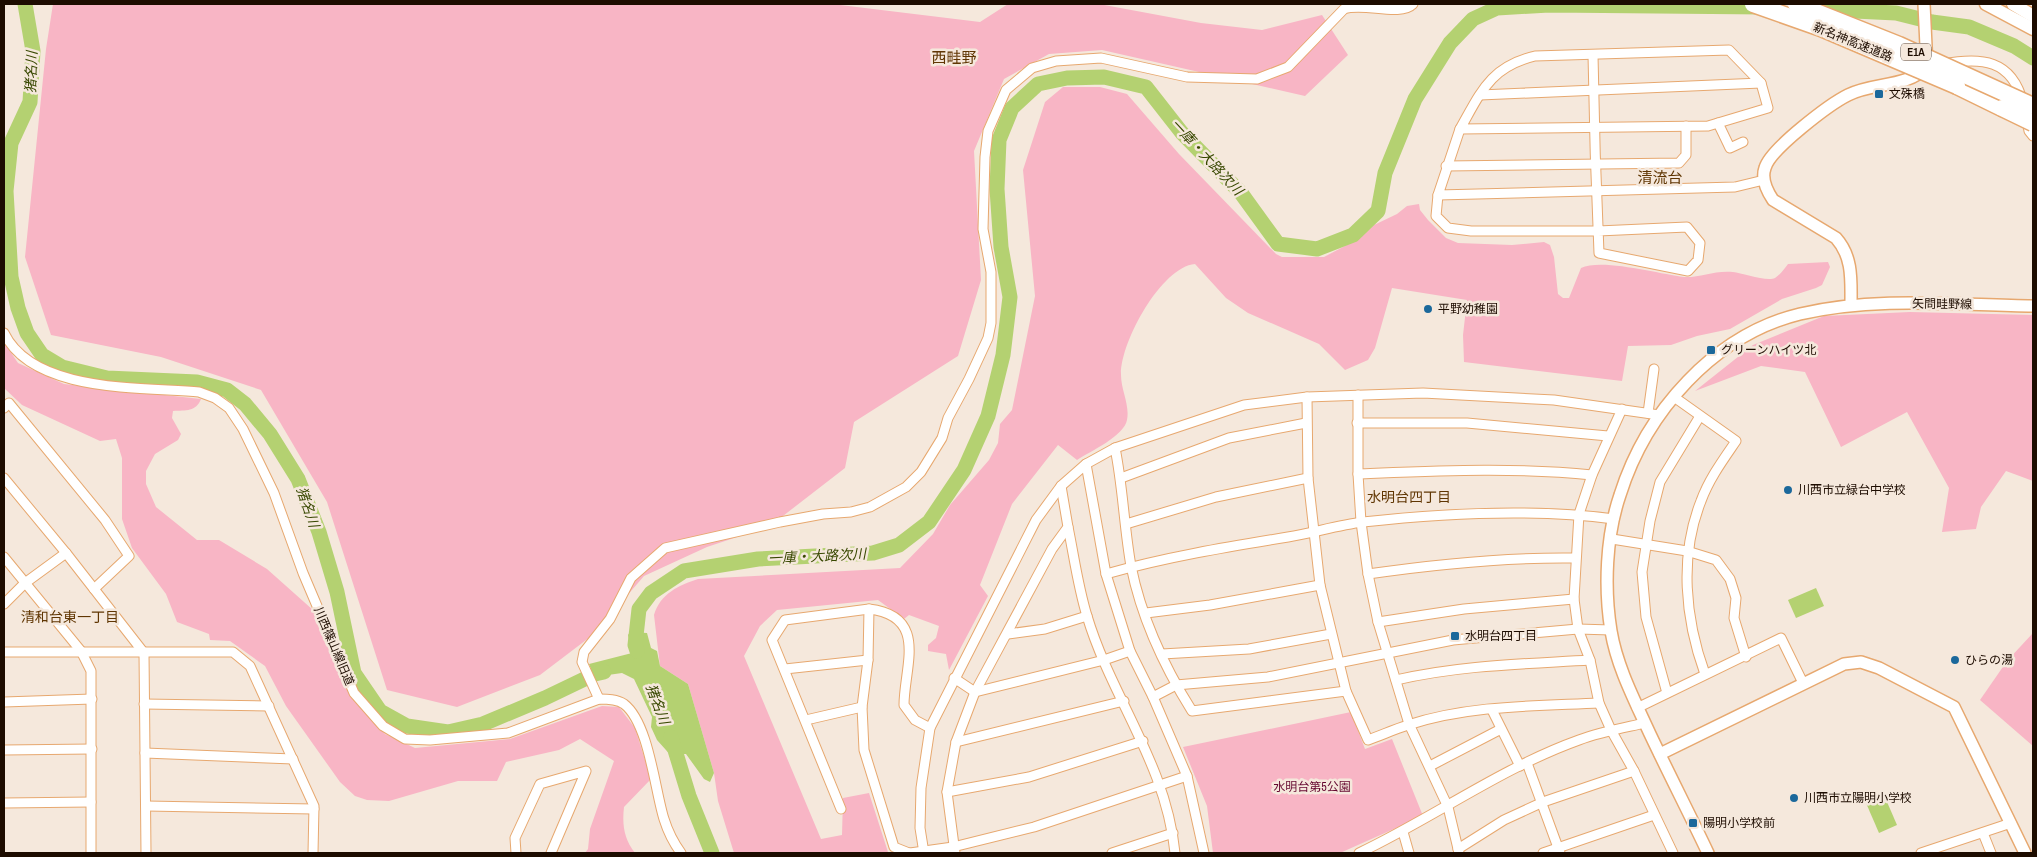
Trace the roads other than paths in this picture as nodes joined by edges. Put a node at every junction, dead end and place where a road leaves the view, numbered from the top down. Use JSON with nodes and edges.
{"nodes":[{"id":1,"x":1413,"y":4,"type":"edge"},
{"id":2,"x":1753,"y":4,"type":"edge"},
{"id":3,"x":1796,"y":4,"type":"edge"},
{"id":4,"x":1924,"y":4,"type":"edge"},
{"id":5,"x":1986,"y":4,"type":"edge"},
{"id":6,"x":2012,"y":4,"type":"edge"},
{"id":7,"x":2033,"y":16,"type":"edge"},
{"id":8,"x":2033,"y":29,"type":"edge"},
{"id":9,"x":1594,"y":55,"type":"junction"},
{"id":10,"x":1927,"y":67,"type":"junction"},
{"id":11,"x":1761,"y":83,"type":"junction"},
{"id":12,"x":1594,"y":90,"type":"junction"},
{"id":13,"x":1480,"y":95,"type":"junction"},
{"id":14,"x":2033,"y":106,"type":"edge"},
{"id":15,"x":1718,"y":123,"type":"junction"},
{"id":16,"x":2033,"y":123,"type":"edge"},
{"id":17,"x":1686,"y":126,"type":"junction"},
{"id":18,"x":1594,"y":127,"type":"junction"},
{"id":19,"x":1460,"y":129,"type":"junction"},
{"id":20,"x":2033,"y":136,"type":"edge"},
{"id":21,"x":1743,"y":142,"type":"dead end"},
{"id":22,"x":1595,"y":165,"type":"junction"},
{"id":23,"x":1446,"y":166,"type":"junction"},
{"id":24,"x":1764,"y":180,"type":"junction"},
{"id":25,"x":1595,"y":192,"type":"junction"},
{"id":26,"x":1438,"y":195,"type":"junction"},
{"id":27,"x":1598,"y":231,"type":"junction"},
{"id":28,"x":1851,"y":304,"type":"junction"},
{"id":29,"x":2033,"y":306,"type":"edge"},
{"id":30,"x":4,"y":333,"type":"edge"},
{"id":31,"x":1654,"y":369,"type":"dead end"},
{"id":32,"x":1358,"y":395,"type":"junction"},
{"id":33,"x":1307,"y":396,"type":"junction"},
{"id":34,"x":1674,"y":397,"type":"junction"},
{"id":35,"x":4,"y":408,"type":"edge"},
{"id":36,"x":1622,"y":409,"type":"junction"},
{"id":37,"x":1654,"y":414,"type":"junction"},
{"id":38,"x":1700,"y":416,"type":"junction"},
{"id":39,"x":1358,"y":423,"type":"junction"},
{"id":40,"x":1306,"y":424,"type":"junction"},
{"id":41,"x":1608,"y":436,"type":"junction"},
{"id":42,"x":1115,"y":448,"type":"junction"},
{"id":43,"x":1086,"y":464,"type":"junction"},
{"id":44,"x":1358,"y":474,"type":"junction"},
{"id":45,"x":1592,"y":475,"type":"junction"},
{"id":46,"x":4,"y":478,"type":"edge"},
{"id":47,"x":1121,"y":478,"type":"junction"},
{"id":48,"x":1308,"y":478,"type":"junction"},
{"id":49,"x":1061,"y":486,"type":"junction"},
{"id":50,"x":1579,"y":514,"type":"junction"},
{"id":51,"x":1614,"y":519,"type":"junction"},
{"id":52,"x":1361,"y":522,"type":"junction"},
{"id":53,"x":1126,"y":524,"type":"junction"},
{"id":54,"x":1068,"y":526,"type":"junction"},
{"id":55,"x":1314,"y":533,"type":"junction"},
{"id":56,"x":1612,"y":539,"type":"junction"},
{"id":57,"x":1646,"y":544,"type":"junction"},
{"id":58,"x":1687,"y":551,"type":"junction"},
{"id":59,"x":66,"y":553,"type":"junction"},
{"id":60,"x":4,"y":557,"type":"edge"},
{"id":61,"x":1575,"y":558,"type":"junction"},
{"id":62,"x":1132,"y":567,"type":"junction"},
{"id":63,"x":1106,"y":574,"type":"junction"},
{"id":64,"x":1368,"y":574,"type":"junction"},
{"id":65,"x":26,"y":583,"type":"junction"},
{"id":66,"x":1320,"y":585,"type":"junction"},
{"id":67,"x":94,"y":589,"type":"junction"},
{"id":68,"x":1574,"y":599,"type":"junction"},
{"id":69,"x":4,"y":604,"type":"edge"},
{"id":70,"x":868,"y":609,"type":"junction"},
{"id":71,"x":1146,"y":612,"type":"junction"},
{"id":72,"x":1087,"y":616,"type":"junction"},
{"id":73,"x":1378,"y":622,"type":"junction"},
{"id":74,"x":1578,"y":629,"type":"junction"},
{"id":75,"x":1611,"y":630,"type":"junction"},
{"id":76,"x":1008,"y":634,"type":"junction"},
{"id":77,"x":1331,"y":634,"type":"junction"},
{"id":78,"x":1130,"y":651,"type":"junction"},
{"id":79,"x":4,"y":652,"type":"edge"},
{"id":80,"x":81,"y":652,"type":"junction"},
{"id":81,"x":144,"y":653,"type":"junction"},
{"id":82,"x":1387,"y":653,"type":"junction"},
{"id":83,"x":1162,"y":654,"type":"junction"},
{"id":84,"x":1746,"y":657,"type":"junction"},
{"id":85,"x":868,"y":660,"type":"junction"},
{"id":86,"x":1104,"y":660,"type":"junction"},
{"id":87,"x":1590,"y":660,"type":"junction"},
{"id":88,"x":1339,"y":663,"type":"junction"},
{"id":89,"x":785,"y":669,"type":"junction"},
{"id":90,"x":1705,"y":674,"type":"junction"},
{"id":91,"x":954,"y":678,"type":"junction"},
{"id":92,"x":1396,"y":680,"type":"junction"},
{"id":93,"x":1804,"y":683,"type":"junction"},
{"id":94,"x":1176,"y":685,"type":"junction"},
{"id":95,"x":1346,"y":691,"type":"junction"},
{"id":96,"x":975,"y":692,"type":"junction"},
{"id":97,"x":1667,"y":693,"type":"junction"},
{"id":98,"x":597,"y":696,"type":"junction"},
{"id":99,"x":1154,"y":698,"type":"junction"},
{"id":100,"x":92,"y":699,"type":"junction"},
{"id":101,"x":1124,"y":701,"type":"junction"},
{"id":102,"x":4,"y":702,"type":"edge"},
{"id":103,"x":1600,"y":703,"type":"junction"},
{"id":104,"x":144,"y":704,"type":"junction"},
{"id":105,"x":268,"y":706,"type":"junction"},
{"id":106,"x":862,"y":707,"type":"junction"},
{"id":107,"x":1638,"y":708,"type":"junction"},
{"id":108,"x":1492,"y":710,"type":"junction"},
{"id":109,"x":806,"y":720,"type":"junction"},
{"id":110,"x":1645,"y":723,"type":"junction"},
{"id":111,"x":1409,"y":724,"type":"junction"},
{"id":112,"x":930,"y":728,"type":"junction"},
{"id":113,"x":1500,"y":729,"type":"junction"},
{"id":114,"x":1611,"y":730,"type":"junction"},
{"id":115,"x":1143,"y":741,"type":"junction"},
{"id":116,"x":956,"y":742,"type":"junction"},
{"id":117,"x":92,"y":748,"type":"junction"},
{"id":118,"x":4,"y":750,"type":"edge"},
{"id":119,"x":145,"y":753,"type":"junction"},
{"id":120,"x":1660,"y":754,"type":"junction"},
{"id":121,"x":293,"y":759,"type":"junction"},
{"id":122,"x":1524,"y":764,"type":"junction"},
{"id":123,"x":1430,"y":766,"type":"junction"},
{"id":124,"x":1634,"y":770,"type":"junction"},
{"id":125,"x":1188,"y":776,"type":"junction"},
{"id":126,"x":1161,"y":786,"type":"junction"},
{"id":127,"x":947,"y":792,"type":"junction"},
{"id":128,"x":91,"y":802,"type":"junction"},
{"id":129,"x":1542,"y":802,"type":"junction"},
{"id":130,"x":4,"y":803,"type":"edge"},
{"id":131,"x":146,"y":806,"type":"junction"},
{"id":132,"x":1448,"y":807,"type":"junction"},
{"id":133,"x":314,"y":809,"type":"junction"},
{"id":134,"x":841,"y":809,"type":"dead end"},
{"id":135,"x":1654,"y":815,"type":"junction"},
{"id":136,"x":2011,"y":823,"type":"junction"},
{"id":137,"x":1403,"y":832,"type":"junction"},
{"id":138,"x":1173,"y":833,"type":"junction"},
{"id":139,"x":1983,"y":833,"type":"junction"},
{"id":140,"x":954,"y":850,"type":"edge"},
{"id":141,"x":1559,"y":850,"type":"edge"},
{"id":142,"x":1459,"y":851,"type":"edge"},
{"id":143,"x":924,"y":852,"type":"edge"},
{"id":144,"x":81,"y":853,"type":"edge"},
{"id":145,"x":91,"y":853,"type":"edge"},
{"id":146,"x":95,"y":853,"type":"edge"},
{"id":147,"x":146,"y":853,"type":"edge"},
{"id":148,"x":313,"y":853,"type":"edge"},
{"id":149,"x":516,"y":853,"type":"edge"},
{"id":150,"x":552,"y":853,"type":"edge"},
{"id":151,"x":681,"y":853,"type":"edge"},
{"id":152,"x":910,"y":853,"type":"edge"},
{"id":153,"x":1112,"y":853,"type":"edge"},
{"id":154,"x":1175,"y":853,"type":"edge"},
{"id":155,"x":1204,"y":853,"type":"edge"},
{"id":156,"x":1359,"y":853,"type":"edge"},
{"id":157,"x":1408,"y":853,"type":"edge"},
{"id":158,"x":1543,"y":853,"type":"edge"},
{"id":159,"x":1672,"y":853,"type":"edge"},
{"id":160,"x":1708,"y":853,"type":"edge"},
{"id":161,"x":1920,"y":853,"type":"edge"},
{"id":162,"x":1991,"y":853,"type":"edge"},
{"id":163,"x":2025,"y":853,"type":"edge"}],
"edges":[{"from":1,"to":98,"type":"street"},
{"from":2,"to":16,"type":"highway","name":"新名神高速道路","number":"E1A","bridge":true},
{"from":3,"to":14,"type":"highway","name":"新名神高速道路","number":"E1A","bridge":true},
{"from":4,"to":10,"type":"street"},
{"from":5,"to":8,"type":"main road"},
{"from":6,"to":7,"type":"main road"},
{"from":9,"to":11,"type":"street"},
{"from":9,"to":12,"type":"street"},
{"from":9,"to":13,"type":"street"},
{"from":10,"to":20,"type":"street"},
{"from":10,"to":24,"type":"street"},
{"from":11,"to":12,"type":"street"},
{"from":11,"to":15,"type":"street"},
{"from":12,"to":13,"type":"street"},
{"from":12,"to":18,"type":"street"},
{"from":13,"to":19,"type":"street"},
{"from":15,"to":17,"type":"street"},
{"from":15,"to":21,"type":"street"},
{"from":17,"to":18,"type":"street"},
{"from":17,"to":22,"type":"street"},
{"from":18,"to":19,"type":"street"},
{"from":18,"to":22,"type":"street"},
{"from":19,"to":23,"type":"street"},
{"from":22,"to":23,"type":"street"},
{"from":22,"to":25,"type":"street"},
{"from":23,"to":26,"type":"street"},
{"from":24,"to":25,"type":"street"},
{"from":24,"to":28,"type":"street"},
{"from":25,"to":26,"type":"street"},
{"from":25,"to":27,"type":"street"},
{"from":26,"to":27,"type":"street"},
{"from":27,"to":27,"type":"street"},
{"from":28,"to":29,"type":"street","name":"矢問畦野線"},
{"from":28,"to":34,"type":"street","name":"矢問畦野線"},
{"from":30,"to":98,"type":"street","name":"川西篠山線旧道"},
{"from":31,"to":37,"type":"street"},
{"from":32,"to":33,"type":"street"},
{"from":32,"to":36,"type":"street"},
{"from":32,"to":39,"type":"street"},
{"from":33,"to":40,"type":"street"},
{"from":33,"to":42,"type":"street"},
{"from":34,"to":37,"type":"street","name":"矢問畦野線"},
{"from":34,"to":38,"type":"street"},
{"from":35,"to":67,"type":"street"},
{"from":36,"to":37,"type":"street"},
{"from":36,"to":41,"type":"street"},
{"from":37,"to":51,"type":"street","name":"矢問畦野線"},
{"from":38,"to":57,"type":"street"},
{"from":38,"to":58,"type":"street"},
{"from":39,"to":41,"type":"street"},
{"from":39,"to":44,"type":"street"},
{"from":40,"to":47,"type":"street"},
{"from":40,"to":48,"type":"street"},
{"from":41,"to":45,"type":"street"},
{"from":42,"to":43,"type":"street"},
{"from":42,"to":47,"type":"street"},
{"from":43,"to":49,"type":"street"},
{"from":43,"to":63,"type":"street"},
{"from":44,"to":45,"type":"street"},
{"from":44,"to":52,"type":"street"},
{"from":45,"to":50,"type":"street"},
{"from":46,"to":59,"type":"street"},
{"from":47,"to":53,"type":"street"},
{"from":48,"to":53,"type":"street"},
{"from":48,"to":55,"type":"street"},
{"from":49,"to":54,"type":"street"},
{"from":49,"to":91,"type":"street"},
{"from":50,"to":51,"type":"street"},
{"from":50,"to":52,"type":"street"},
{"from":50,"to":61,"type":"street"},
{"from":51,"to":56,"type":"street","name":"矢問畦野線"},
{"from":52,"to":55,"type":"street"},
{"from":52,"to":64,"type":"street"},
{"from":53,"to":62,"type":"street"},
{"from":54,"to":72,"type":"street"},
{"from":54,"to":76,"type":"street"},
{"from":55,"to":62,"type":"street"},
{"from":55,"to":66,"type":"street"},
{"from":56,"to":57,"type":"street"},
{"from":56,"to":75,"type":"street","name":"矢問畦野線"},
{"from":57,"to":58,"type":"street"},
{"from":57,"to":97,"type":"street"},
{"from":58,"to":84,"type":"street"},
{"from":58,"to":90,"type":"street"},
{"from":59,"to":65,"type":"street"},
{"from":59,"to":67,"type":"street"},
{"from":60,"to":65,"type":"street"},
{"from":61,"to":64,"type":"street"},
{"from":61,"to":68,"type":"street"},
{"from":62,"to":63,"type":"street"},
{"from":62,"to":71,"type":"street"},
{"from":63,"to":78,"type":"street"},
{"from":64,"to":73,"type":"street"},
{"from":65,"to":69,"type":"street"},
{"from":65,"to":80,"type":"street"},
{"from":66,"to":71,"type":"street"},
{"from":66,"to":77,"type":"street"},
{"from":67,"to":81,"type":"street"},
{"from":68,"to":73,"type":"street"},
{"from":68,"to":74,"type":"street"},
{"from":70,"to":85,"type":"street"},
{"from":70,"to":89,"type":"street"},
{"from":70,"to":112,"type":"street"},
{"from":71,"to":83,"type":"street"},
{"from":72,"to":76,"type":"street"},
{"from":72,"to":86,"type":"street"},
{"from":73,"to":82,"type":"street"},
{"from":74,"to":75,"type":"street"},
{"from":74,"to":82,"type":"street"},
{"from":74,"to":87,"type":"street"},
{"from":75,"to":107,"type":"street","name":"矢問畦野線"},
{"from":76,"to":96,"type":"street"},
{"from":77,"to":83,"type":"street"},
{"from":77,"to":88,"type":"street"},
{"from":78,"to":86,"type":"street"},
{"from":78,"to":99,"type":"street"},
{"from":79,"to":80,"type":"street"},
{"from":80,"to":81,"type":"street"},
{"from":80,"to":100,"type":"street"},
{"from":81,"to":104,"type":"street"},
{"from":81,"to":105,"type":"street"},
{"from":82,"to":88,"type":"street"},
{"from":82,"to":92,"type":"street"},
{"from":83,"to":94,"type":"street"},
{"from":84,"to":90,"type":"street"},
{"from":84,"to":93,"type":"street"},
{"from":85,"to":89,"type":"street"},
{"from":85,"to":106,"type":"street"},
{"from":86,"to":96,"type":"street"},
{"from":86,"to":101,"type":"street"},
{"from":87,"to":92,"type":"street"},
{"from":87,"to":103,"type":"street"},
{"from":88,"to":94,"type":"street"},
{"from":88,"to":95,"type":"street"},
{"from":89,"to":109,"type":"street"},
{"from":90,"to":97,"type":"street"},
{"from":91,"to":96,"type":"street"},
{"from":91,"to":112,"type":"street"},
{"from":92,"to":111,"type":"street"},
{"from":93,"to":120,"type":"street"},
{"from":93,"to":136,"type":"street"},
{"from":94,"to":95,"type":"street"},
{"from":94,"to":99,"type":"street"},
{"from":95,"to":111,"type":"street"},
{"from":96,"to":116,"type":"street"},
{"from":97,"to":107,"type":"street"},
{"from":98,"to":151,"type":"street"},
{"from":99,"to":125,"type":"street"},
{"from":100,"to":102,"type":"street"},
{"from":100,"to":117,"type":"street"},
{"from":101,"to":115,"type":"street"},
{"from":101,"to":116,"type":"street"},
{"from":103,"to":108,"type":"street"},
{"from":103,"to":114,"type":"street"},
{"from":104,"to":105,"type":"street"},
{"from":104,"to":119,"type":"street"},
{"from":105,"to":121,"type":"street"},
{"from":106,"to":109,"type":"street"},
{"from":106,"to":152,"type":"street"},
{"from":107,"to":110,"type":"street","name":"矢問畦野線"},
{"from":108,"to":111,"type":"street"},
{"from":108,"to":113,"type":"street"},
{"from":109,"to":134,"type":"street"},
{"from":110,"to":114,"type":"street"},
{"from":110,"to":120,"type":"street","name":"矢問畦野線"},
{"from":111,"to":123,"type":"street"},
{"from":112,"to":143,"type":"street"},
{"from":113,"to":122,"type":"street"},
{"from":113,"to":123,"type":"street"},
{"from":114,"to":122,"type":"street"},
{"from":114,"to":124,"type":"street"},
{"from":115,"to":126,"type":"street"},
{"from":115,"to":127,"type":"street"},
{"from":116,"to":127,"type":"street"},
{"from":117,"to":118,"type":"street"},
{"from":117,"to":128,"type":"street"},
{"from":119,"to":121,"type":"street"},
{"from":119,"to":131,"type":"street"},
{"from":120,"to":160,"type":"street","name":"矢問畦野線"},
{"from":121,"to":133,"type":"street"},
{"from":122,"to":129,"type":"street"},
{"from":122,"to":132,"type":"street"},
{"from":123,"to":132,"type":"street"},
{"from":124,"to":129,"type":"street"},
{"from":124,"to":135,"type":"street"},
{"from":125,"to":126,"type":"street"},
{"from":125,"to":155,"type":"street"},
{"from":126,"to":138,"type":"street"},
{"from":126,"to":140,"type":"street"},
{"from":127,"to":140,"type":"street"},
{"from":128,"to":130,"type":"street"},
{"from":128,"to":145,"type":"street"},
{"from":129,"to":141,"type":"street"},
{"from":129,"to":142,"type":"street"},
{"from":131,"to":133,"type":"street"},
{"from":131,"to":147,"type":"street"},
{"from":132,"to":137,"type":"street"},
{"from":132,"to":142,"type":"street"},
{"from":133,"to":148,"type":"street"},
{"from":135,"to":141,"type":"street"},
{"from":135,"to":159,"type":"street"},
{"from":136,"to":139,"type":"street"},
{"from":136,"to":163,"type":"street"},
{"from":137,"to":156,"type":"street"},
{"from":137,"to":157,"type":"street"},
{"from":138,"to":153,"type":"street"},
{"from":138,"to":154,"type":"street"},
{"from":139,"to":161,"type":"street"},
{"from":139,"to":162,"type":"street"},
{"from":140,"to":143,"type":"street"},
{"from":141,"to":158,"type":"street"},
{"from":143,"to":152,"type":"street"},
{"from":144,"to":145,"type":"street"},
{"from":145,"to":146,"type":"street"},
{"from":149,"to":150,"type":"street"}]}
